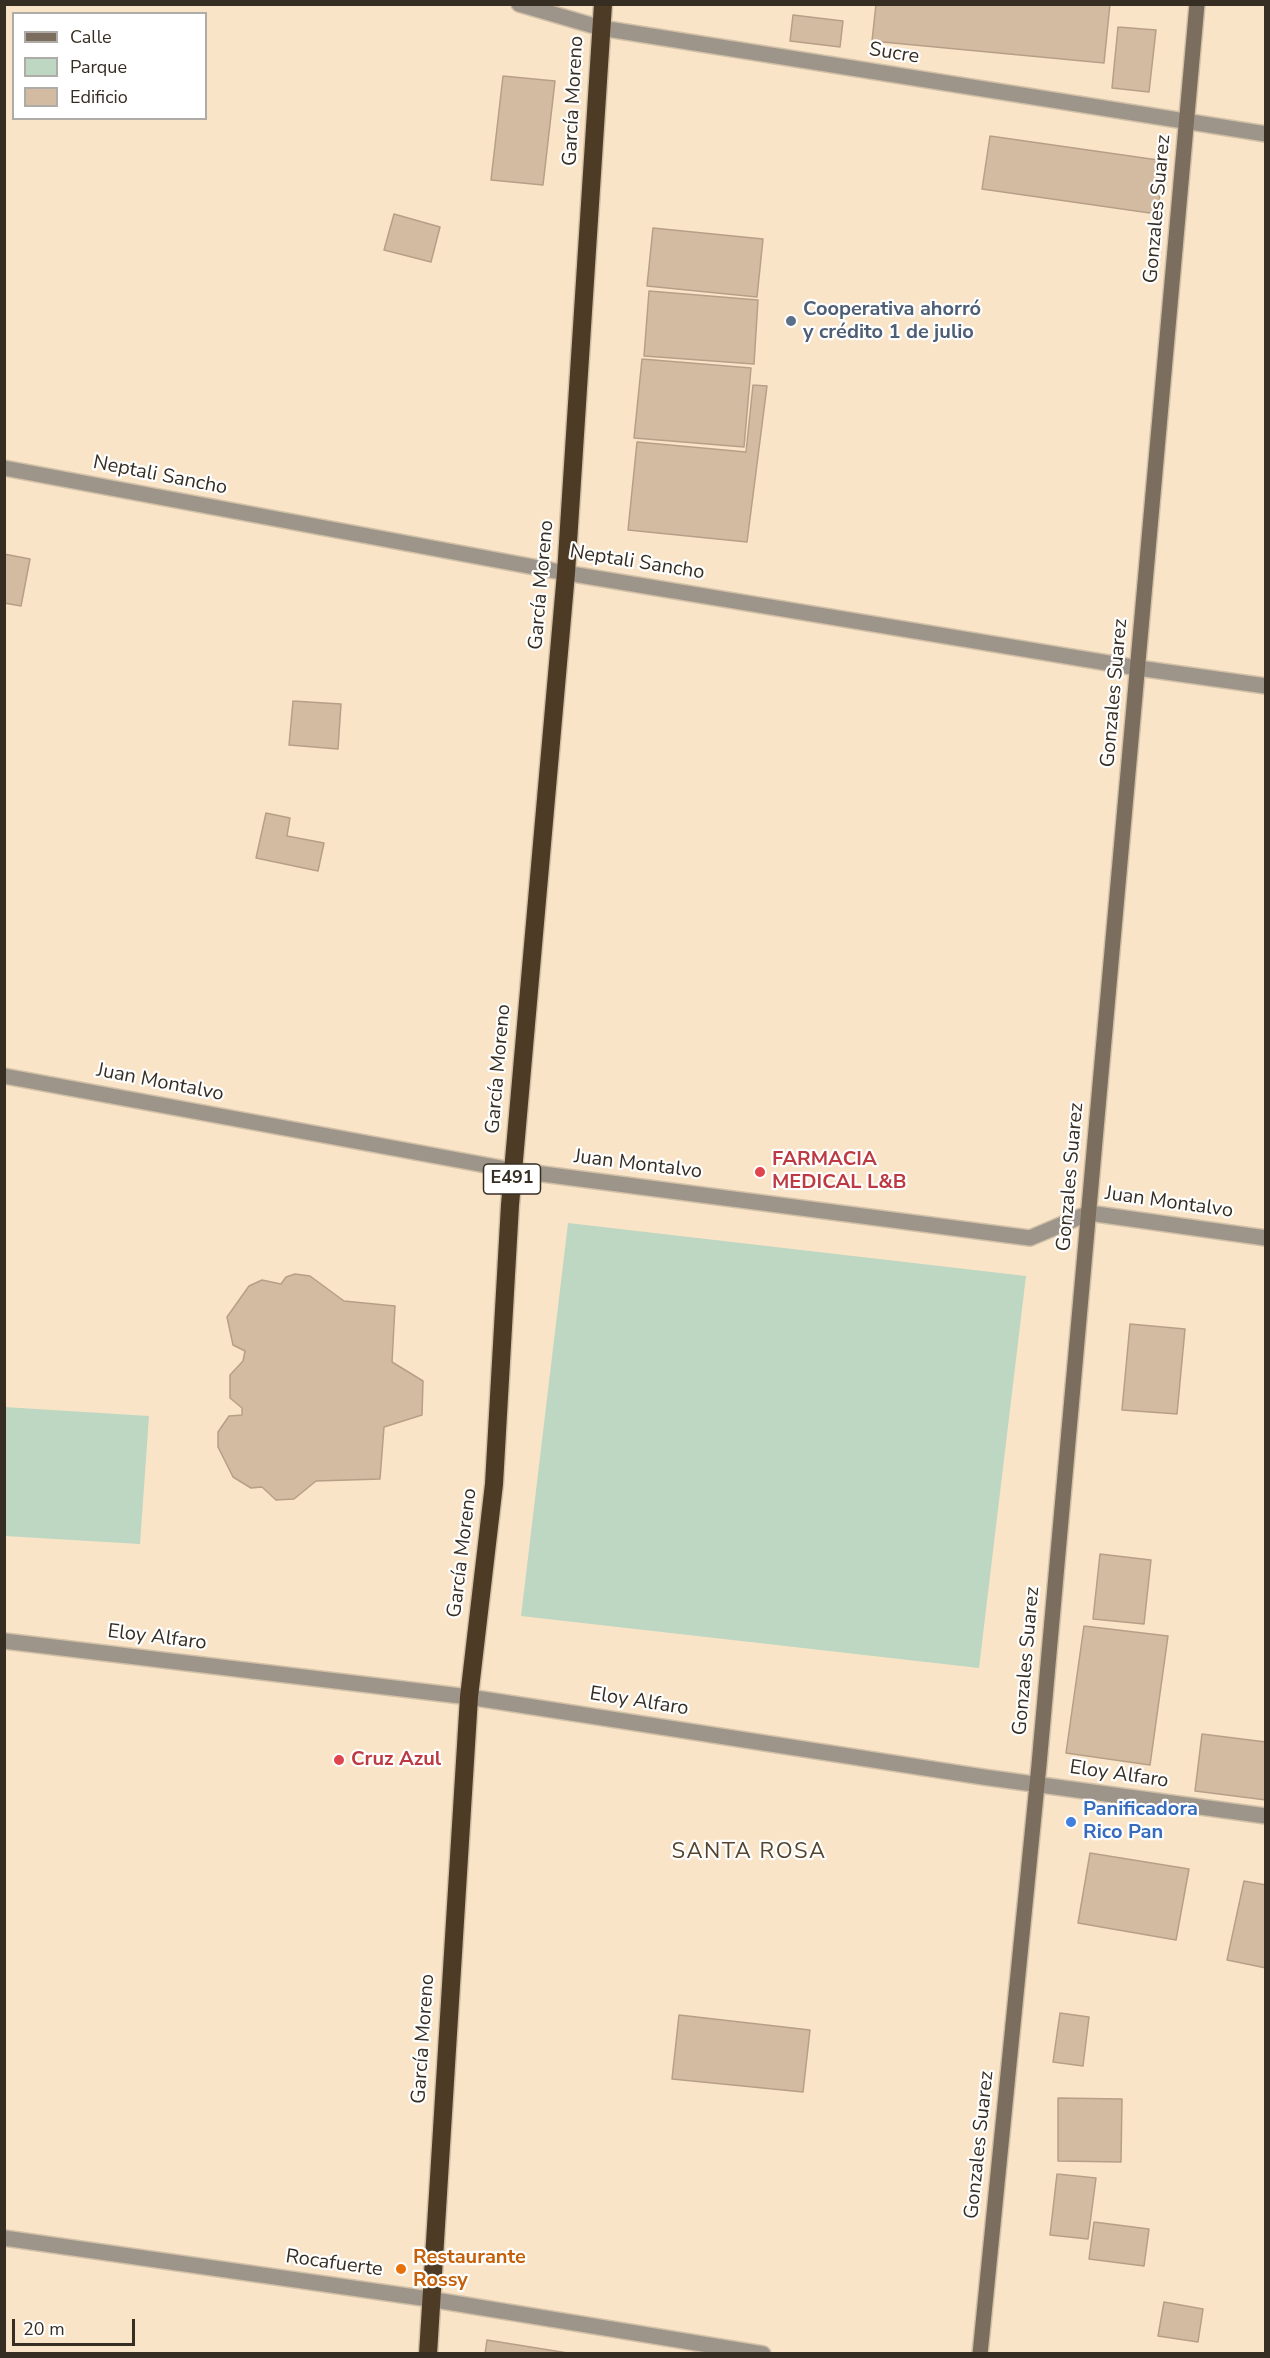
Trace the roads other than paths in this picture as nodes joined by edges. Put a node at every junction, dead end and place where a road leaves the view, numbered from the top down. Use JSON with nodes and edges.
{"nodes":[{"id":1,"x":519,"y":4,"type":"edge"},
{"id":2,"x":603,"y":4,"type":"edge"},
{"id":3,"x":1197,"y":4,"type":"edge"},
{"id":4,"x":601,"y":28,"type":"junction"},
{"id":5,"x":1186,"y":121,"type":"junction"},
{"id":6,"x":1266,"y":134,"type":"edge"},
{"id":7,"x":4,"y":468,"type":"edge"},
{"id":8,"x":566,"y":573,"type":"junction"},
{"id":9,"x":1138,"y":668,"type":"junction"},
{"id":10,"x":1266,"y":686,"type":"edge"},
{"id":11,"x":4,"y":1076,"type":"edge"},
{"id":12,"x":512,"y":1170,"type":"junction"},
{"id":13,"x":1089,"y":1213,"type":"junction"},
{"id":14,"x":1266,"y":1238,"type":"edge"},
{"id":15,"x":4,"y":1641,"type":"edge"},
{"id":16,"x":469,"y":1697,"type":"junction"},
{"id":17,"x":1037,"y":1785,"type":"junction"},
{"id":18,"x":1266,"y":1816,"type":"edge"},
{"id":19,"x":4,"y":2238,"type":"edge"},
{"id":20,"x":429,"y":2299,"type":"junction"},
{"id":21,"x":428,"y":2354,"type":"edge"},
{"id":22,"x":763,"y":2354,"type":"edge"},
{"id":23,"x":980,"y":2354,"type":"edge"}],
"edges":[{"from":1,"to":4,"type":"street","name":"Sucre"},
{"from":2,"to":4,"type":"highway","name":"García Moreno","number":"E491"},
{"from":3,"to":5,"type":"street","name":"Gonzales Suarez"},
{"from":4,"to":5,"type":"street","name":"Sucre"},
{"from":4,"to":8,"type":"highway","name":"García Moreno","number":"E491"},
{"from":5,"to":6,"type":"street","name":"Sucre"},
{"from":5,"to":9,"type":"street","name":"Gonzales Suarez"},
{"from":7,"to":8,"type":"street","name":"Neptali Sancho"},
{"from":8,"to":9,"type":"street","name":"Neptali Sancho"},
{"from":8,"to":12,"type":"highway","name":"García Moreno","number":"E491"},
{"from":9,"to":10,"type":"street","name":"Neptali Sancho"},
{"from":9,"to":13,"type":"street","name":"Gonzales Suarez"},
{"from":11,"to":12,"type":"street","name":"Juan Montalvo"},
{"from":12,"to":13,"type":"street","name":"Juan Montalvo"},
{"from":12,"to":16,"type":"highway","name":"García Moreno","number":"E491"},
{"from":13,"to":14,"type":"street","name":"Juan Montalvo"},
{"from":13,"to":17,"type":"street","name":"Gonzales Suarez"},
{"from":15,"to":16,"type":"street","name":"Eloy Alfaro"},
{"from":16,"to":17,"type":"street","name":"Eloy Alfaro"},
{"from":16,"to":20,"type":"highway","name":"García Moreno","number":"E491"},
{"from":17,"to":18,"type":"street","name":"Eloy Alfaro"},
{"from":17,"to":23,"type":"street","name":"Gonzales Suarez"},
{"from":19,"to":20,"type":"street","name":"Rocafuerte"},
{"from":20,"to":21,"type":"highway","name":"García Moreno","number":"E491"},
{"from":20,"to":22,"type":"street","name":"Rocafuerte"}]}
